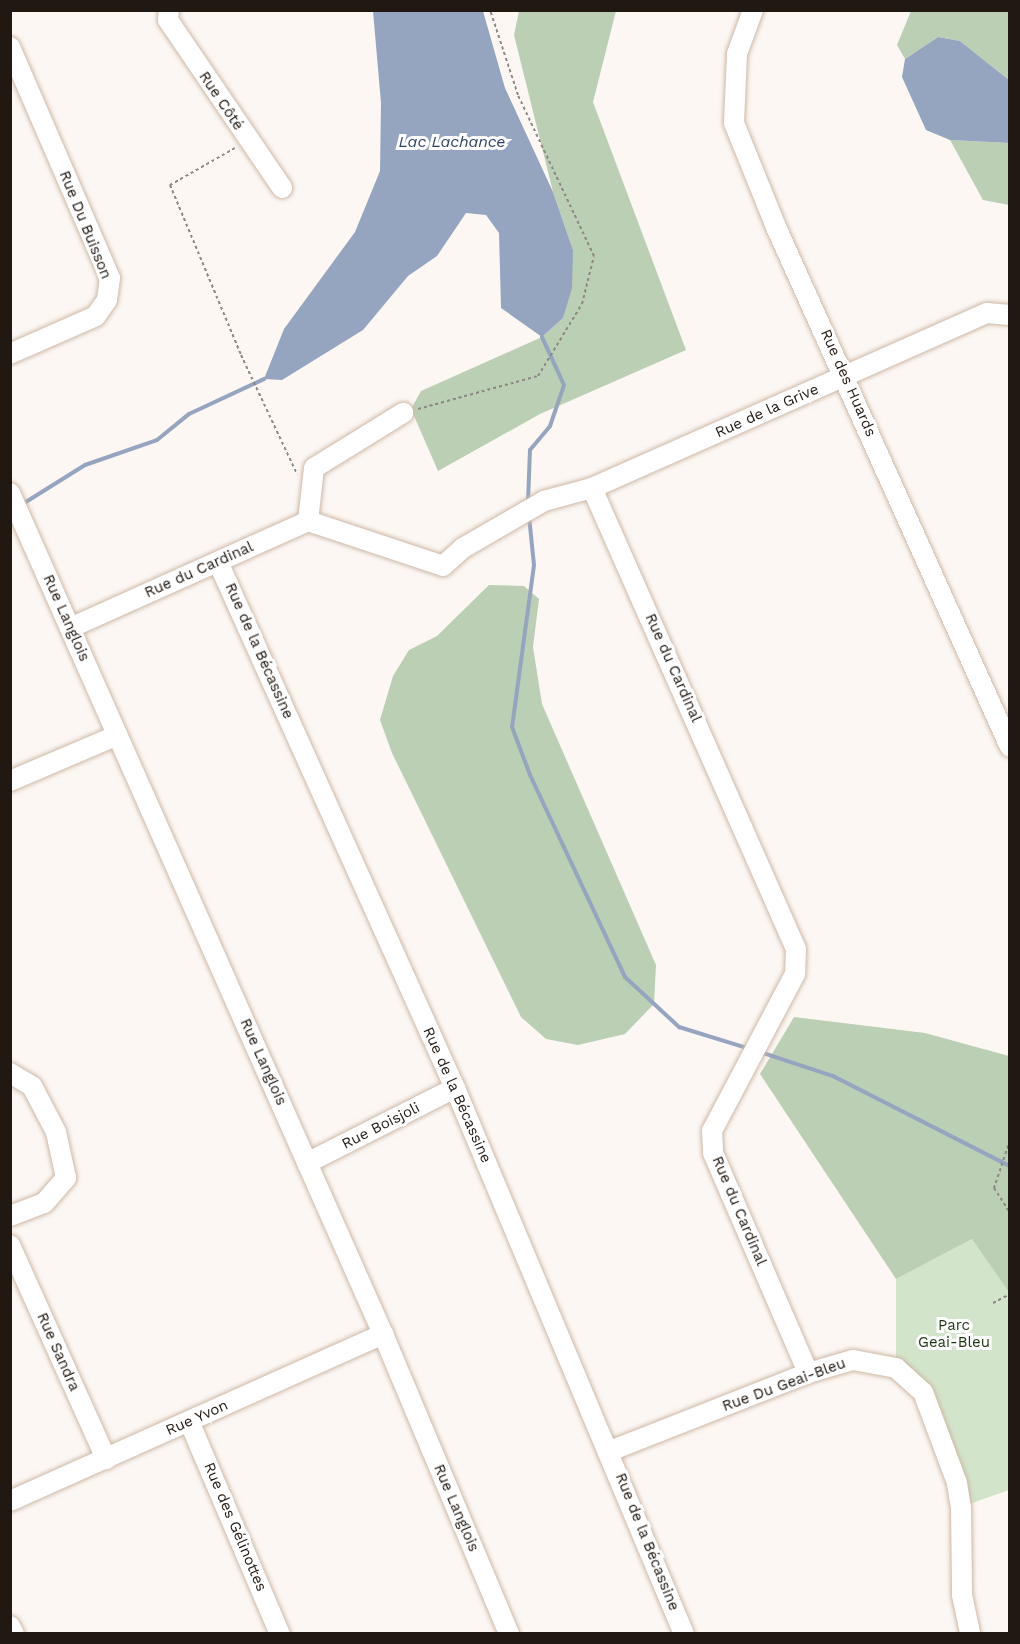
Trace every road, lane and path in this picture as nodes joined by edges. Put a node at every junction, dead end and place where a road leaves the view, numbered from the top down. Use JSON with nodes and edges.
{"nodes":[{"id":1,"x":169,"y":10,"type":"edge"},
{"id":2,"x":490,"y":10,"type":"edge"},
{"id":3,"x":753,"y":10,"type":"edge"},
{"id":4,"x":10,"y":47,"type":"edge"},
{"id":5,"x":248,"y":141,"type":"junction"},
{"id":6,"x":282,"y":188,"type":"dead end"},
{"id":7,"x":1010,"y":315,"type":"edge"},
{"id":8,"x":10,"y":354,"type":"edge"},
{"id":9,"x":845,"y":376,"type":"junction"},
{"id":10,"x":403,"y":413,"type":"joint"},
{"id":11,"x":592,"y":488,"type":"junction"},
{"id":12,"x":10,"y":493,"type":"edge"},
{"id":13,"x":309,"y":512,"type":"junction"},
{"id":14,"x":218,"y":562,"type":"junction"},
{"id":15,"x":70,"y":628,"type":"junction"},
{"id":16,"x":118,"y":735,"type":"junction"},
{"id":17,"x":1010,"y":747,"type":"edge"},
{"id":18,"x":10,"y":781,"type":"edge"},
{"id":19,"x":10,"y":1073,"type":"edge"},
{"id":20,"x":455,"y":1088,"type":"junction"},
{"id":21,"x":1010,"y":1140,"type":"edge"},
{"id":22,"x":307,"y":1163,"type":"junction"},
{"id":23,"x":1010,"y":1214,"type":"edge"},
{"id":24,"x":10,"y":1216,"type":"edge"},
{"id":25,"x":10,"y":1245,"type":"edge"},
{"id":26,"x":1010,"y":1294,"type":"edge"},
{"id":27,"x":993,"y":1303,"type":"dead end"},
{"id":28,"x":383,"y":1334,"type":"junction"},
{"id":29,"x":808,"y":1373,"type":"junction"},
{"id":30,"x":189,"y":1421,"type":"junction"},
{"id":31,"x":610,"y":1451,"type":"junction"},
{"id":32,"x":106,"y":1459,"type":"junction"},
{"id":33,"x":10,"y":1502,"type":"edge"},
{"id":34,"x":10,"y":1626,"type":"edge"},
{"id":35,"x":14,"y":1634,"type":"edge"},
{"id":36,"x":280,"y":1634,"type":"edge"},
{"id":37,"x":509,"y":1634,"type":"edge"},
{"id":38,"x":684,"y":1634,"type":"edge"},
{"id":39,"x":970,"y":1634,"type":"edge"}],
"edges":[{"from":1,"to":5,"type":"street","name":"Rue Côté"},
{"from":2,"to":10,"type":"path"},
{"from":3,"to":9,"type":"street","name":"Rue des Huards"},
{"from":4,"to":8,"type":"street","name":"Rue Du Buisson"},
{"from":5,"to":6,"type":"street","name":"Rue Côté"},
{"from":5,"to":13,"type":"path"},
{"from":7,"to":9,"type":"street","name":"Rue de la Grive"},
{"from":9,"to":11,"type":"street","name":"Rue de la Grive"},
{"from":9,"to":17,"type":"street","name":"Rue des Huards"},
{"from":10,"to":13,"type":"street"},
{"from":11,"to":13,"type":"street"},
{"from":11,"to":29,"type":"street","name":"Rue du Cardinal"},
{"from":12,"to":15,"type":"street","name":"Rue Langlois"},
{"from":13,"to":14,"type":"street","name":"Rue du Cardinal"},
{"from":14,"to":15,"type":"street","name":"Rue du Cardinal"},
{"from":14,"to":20,"type":"street","name":"Rue de la Bécassine"},
{"from":15,"to":16,"type":"street","name":"Rue Langlois"},
{"from":16,"to":18,"type":"street"},
{"from":16,"to":22,"type":"street","name":"Rue Langlois"},
{"from":19,"to":24,"type":"street"},
{"from":20,"to":22,"type":"street","name":"Rue Boisjoli"},
{"from":20,"to":31,"type":"street","name":"Rue de la Bécassine"},
{"from":21,"to":23,"type":"path"},
{"from":22,"to":28,"type":"street","name":"Rue Langlois"},
{"from":25,"to":32,"type":"street","name":"Rue Sandra"},
{"from":26,"to":27,"type":"path"},
{"from":28,"to":30,"type":"street","name":"Rue Yvon"},
{"from":28,"to":37,"type":"street","name":"Rue Langlois"},
{"from":29,"to":31,"type":"street","name":"Rue Du Geai-Bleu"},
{"from":29,"to":39,"type":"street","name":"Rue Du Geai-Bleu"},
{"from":30,"to":32,"type":"street","name":"Rue Yvon"},
{"from":30,"to":36,"type":"street","name":"Rue des Gélinottes"},
{"from":31,"to":38,"type":"street","name":"Rue de la Bécassine"},
{"from":32,"to":33,"type":"street","name":"Rue Yvon"},
{"from":34,"to":35,"type":"street"}]}
